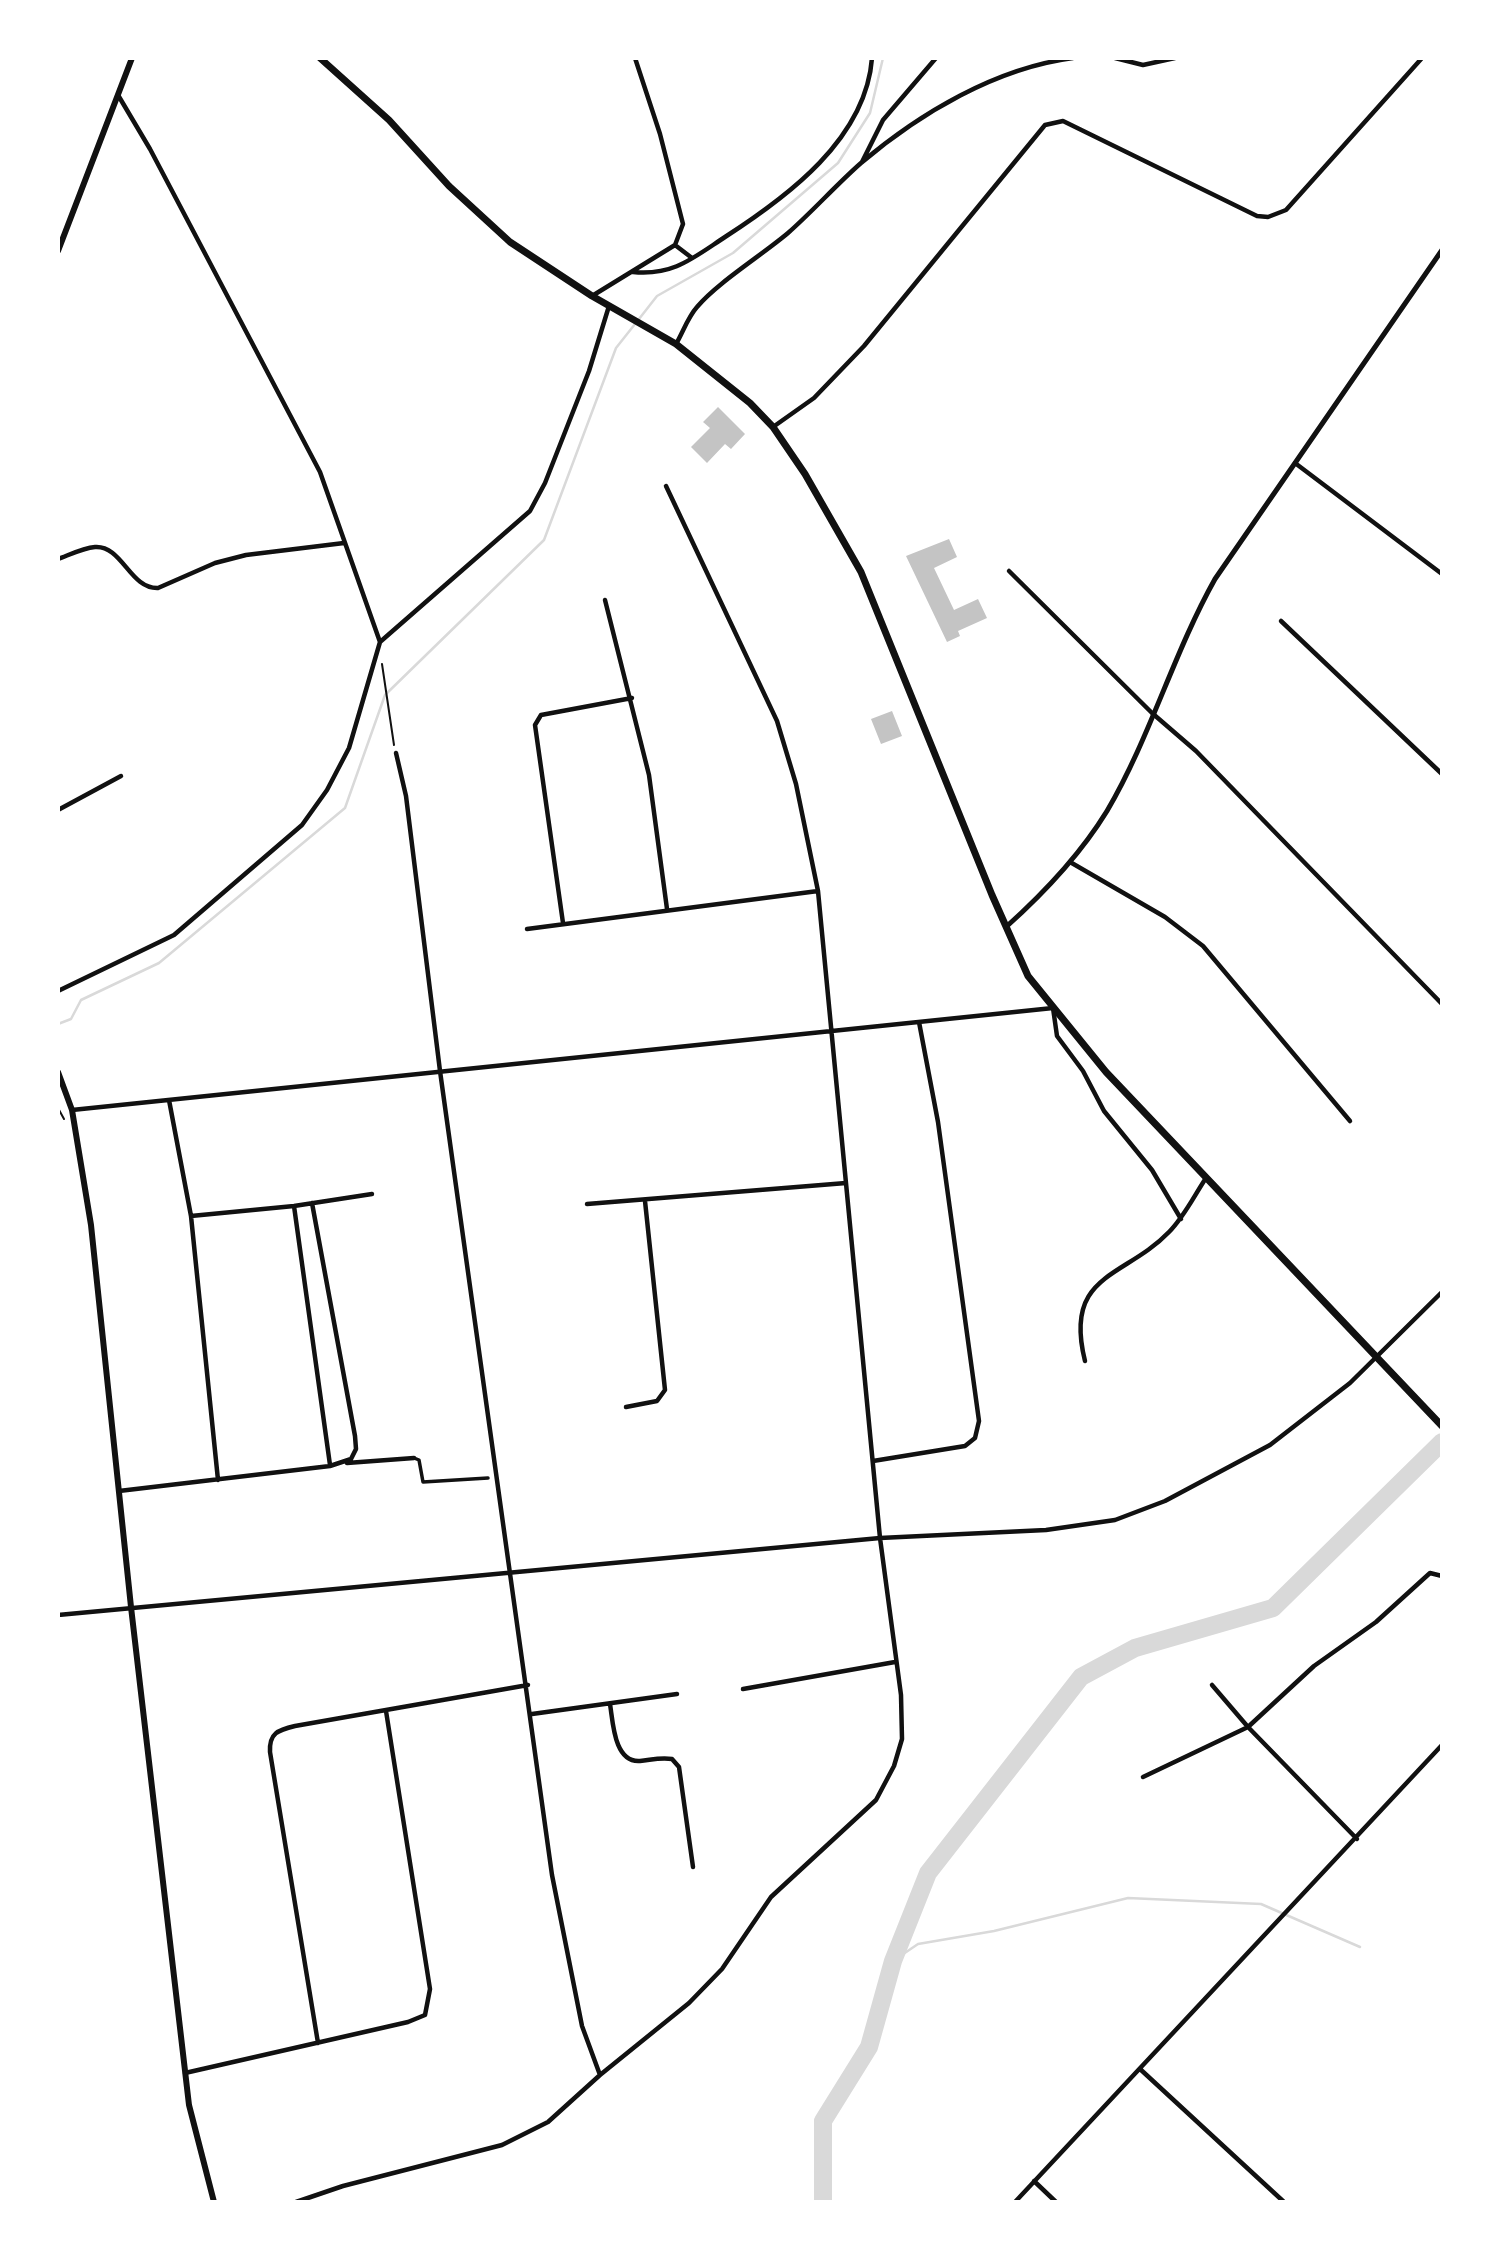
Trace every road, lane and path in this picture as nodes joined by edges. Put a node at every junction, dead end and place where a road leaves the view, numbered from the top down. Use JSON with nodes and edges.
{"nodes":[{"id":1,"x":132,"y":58,"type":"edge"},
{"id":2,"x":320,"y":58,"type":"edge"},
{"id":3,"x":635,"y":58,"type":"edge"},
{"id":4,"x":936,"y":58,"type":"edge"},
{"id":5,"x":1073,"y":58,"type":"edge"},
{"id":6,"x":1115,"y":58,"type":"edge"},
{"id":7,"x":1175,"y":58,"type":"edge"},
{"id":8,"x":1422,"y":58,"type":"edge"},
{"id":9,"x":872,"y":59,"type":"edge"},
{"id":10,"x":117,"y":94,"type":"junction"},
{"id":11,"x":861,"y":163,"type":"junction"},
{"id":12,"x":675,"y":245,"type":"junction"},
{"id":13,"x":1442,"y":250,"type":"edge"},
{"id":14,"x":58,"y":251,"type":"edge"},
{"id":15,"x":692,"y":258,"type":"junction"},
{"id":16,"x":633,"y":272,"type":"junction"},
{"id":17,"x":592,"y":296,"type":"junction"},
{"id":18,"x":613,"y":308,"type":"junction"},
{"id":19,"x":676,"y":344,"type":"junction"},
{"id":20,"x":773,"y":427,"type":"junction"},
{"id":21,"x":1293,"y":462,"type":"junction"},
{"id":22,"x":666,"y":486,"type":"dead end"},
{"id":23,"x":344,"y":543,"type":"junction"},
{"id":24,"x":58,"y":559,"type":"edge"},
{"id":25,"x":1009,"y":571,"type":"dead end"},
{"id":26,"x":1442,"y":574,"type":"edge"},
{"id":27,"x":605,"y":600,"type":"dead end"},
{"id":28,"x":1281,"y":621,"type":"dead end"},
{"id":29,"x":380,"y":642,"type":"junction"},
{"id":30,"x":632,"y":698,"type":"junction"},
{"id":31,"x":1152,"y":713,"type":"junction"},
{"id":32,"x":396,"y":754,"type":"joint"},
{"id":33,"x":1442,"y":774,"type":"edge"},
{"id":34,"x":121,"y":776,"type":"dead end"},
{"id":35,"x":58,"y":810,"type":"edge"},
{"id":36,"x":1070,"y":862,"type":"junction"},
{"id":37,"x":818,"y":891,"type":"junction"},
{"id":38,"x":667,"y":909,"type":"junction"},
{"id":39,"x":563,"y":923,"type":"junction"},
{"id":40,"x":1006,"y":927,"type":"junction"},
{"id":41,"x":527,"y":929,"type":"dead end"},
{"id":42,"x":58,"y":991,"type":"edge"},
{"id":43,"x":1442,"y":1004,"type":"edge"},
{"id":44,"x":1053,"y":1008,"type":"junction"},
{"id":45,"x":919,"y":1022,"type":"junction"},
{"id":46,"x":833,"y":1032,"type":"junction"},
{"id":47,"x":440,"y":1071,"type":"junction"},
{"id":48,"x":58,"y":1072,"type":"edge"},
{"id":49,"x":169,"y":1100,"type":"junction"},
{"id":50,"x":72,"y":1110,"type":"junction"},
{"id":51,"x":1349,"y":1121,"type":"dead end"},
{"id":52,"x":1206,"y":1178,"type":"junction"},
{"id":53,"x":846,"y":1183,"type":"junction"},
{"id":54,"x":372,"y":1194,"type":"dead end"},
{"id":55,"x":645,"y":1201,"type":"junction"},
{"id":56,"x":312,"y":1203,"type":"junction"},
{"id":57,"x":587,"y":1205,"type":"dead end"},
{"id":58,"x":294,"y":1206,"type":"junction"},
{"id":59,"x":191,"y":1216,"type":"junction"},
{"id":60,"x":1181,"y":1219,"type":"junction"},
{"id":61,"x":1442,"y":1292,"type":"edge"},
{"id":62,"x":1376,"y":1359,"type":"junction"},
{"id":63,"x":1085,"y":1361,"type":"dead end"},
{"id":64,"x":626,"y":1407,"type":"dead end"},
{"id":65,"x":1442,"y":1426,"type":"edge"},
{"id":66,"x":414,"y":1458,"type":"joint"},
{"id":67,"x":873,"y":1461,"type":"junction"},
{"id":68,"x":343,"y":1463,"type":"junction"},
{"id":69,"x":330,"y":1465,"type":"junction"},
{"id":70,"x":488,"y":1478,"type":"dead end"},
{"id":71,"x":218,"y":1480,"type":"junction"},
{"id":72,"x":119,"y":1491,"type":"junction"},
{"id":73,"x":880,"y":1538,"type":"junction"},
{"id":74,"x":511,"y":1572,"type":"junction"},
{"id":75,"x":1442,"y":1576,"type":"edge"},
{"id":76,"x":131,"y":1607,"type":"junction"},
{"id":77,"x":58,"y":1615,"type":"edge"},
{"id":78,"x":895,"y":1662,"type":"junction"},
{"id":79,"x":528,"y":1685,"type":"junction"},
{"id":80,"x":1212,"y":1685,"type":"dead end"},
{"id":81,"x":743,"y":1689,"type":"dead end"},
{"id":82,"x":677,"y":1694,"type":"dead end"},
{"id":83,"x":610,"y":1704,"type":"junction"},
{"id":84,"x":386,"y":1711,"type":"junction"},
{"id":85,"x":532,"y":1714,"type":"junction"},
{"id":86,"x":1248,"y":1727,"type":"junction"},
{"id":87,"x":1442,"y":1745,"type":"edge"},
{"id":88,"x":1143,"y":1777,"type":"dead end"},
{"id":89,"x":1357,"y":1839,"type":"junction"},
{"id":90,"x":693,"y":1867,"type":"dead end"},
{"id":91,"x":318,"y":2043,"type":"junction"},
{"id":92,"x":1140,"y":2069,"type":"junction"},
{"id":93,"x":185,"y":2073,"type":"junction"},
{"id":94,"x":600,"y":2075,"type":"junction"},
{"id":95,"x":1034,"y":2181,"type":"junction"},
{"id":96,"x":214,"y":2202,"type":"edge"},
{"id":97,"x":296,"y":2202,"type":"edge"},
{"id":98,"x":1015,"y":2202,"type":"edge"},
{"id":99,"x":1056,"y":2202,"type":"edge"},
{"id":100,"x":1284,"y":2202,"type":"edge"}],
"edges":[{"from":1,"to":10,"type":"main road"},
{"from":2,"to":17,"type":"main road"},
{"from":3,"to":12,"type":"street"},
{"from":4,"to":11,"type":"street"},
{"from":5,"to":11,"type":"street"},
{"from":6,"to":7,"type":"street"},
{"from":8,"to":20,"type":"street"},
{"from":9,"to":15,"type":"street"},
{"from":10,"to":14,"type":"main road"},
{"from":10,"to":23,"type":"street"},
{"from":11,"to":19,"type":"street"},
{"from":12,"to":15,"type":"street"},
{"from":12,"to":16,"type":"street"},
{"from":13,"to":21,"type":"street"},
{"from":15,"to":16,"type":"street"},
{"from":16,"to":17,"type":"street"},
{"from":17,"to":18,"type":"main road"},
{"from":18,"to":19,"type":"main road"},
{"from":18,"to":29,"type":"street"},
{"from":19,"to":20,"type":"main road"},
{"from":20,"to":40,"type":"main road"},
{"from":21,"to":26,"type":"street"},
{"from":21,"to":31,"type":"street"},
{"from":22,"to":37,"type":"street"},
{"from":23,"to":24,"type":"street"},
{"from":23,"to":29,"type":"street"},
{"from":25,"to":31,"type":"street"},
{"from":27,"to":30,"type":"street"},
{"from":28,"to":33,"type":"street"},
{"from":29,"to":32,"type":"path"},
{"from":29,"to":42,"type":"street"},
{"from":30,"to":38,"type":"street"},
{"from":30,"to":39,"type":"street"},
{"from":31,"to":36,"type":"street"},
{"from":31,"to":43,"type":"street"},
{"from":32,"to":47,"type":"street"},
{"from":34,"to":35,"type":"street"},
{"from":36,"to":40,"type":"street"},
{"from":36,"to":51,"type":"street"},
{"from":37,"to":38,"type":"street"},
{"from":37,"to":46,"type":"street"},
{"from":38,"to":39,"type":"street"},
{"from":39,"to":41,"type":"street"},
{"from":40,"to":44,"type":"main road"},
{"from":44,"to":45,"type":"street"},
{"from":44,"to":52,"type":"main road"},
{"from":44,"to":60,"type":"street"},
{"from":45,"to":46,"type":"street"},
{"from":45,"to":67,"type":"street"},
{"from":46,"to":47,"type":"street"},
{"from":46,"to":53,"type":"street"},
{"from":47,"to":49,"type":"street"},
{"from":47,"to":74,"type":"street"},
{"from":48,"to":50,"type":"main road"},
{"from":49,"to":50,"type":"street"},
{"from":49,"to":59,"type":"street"},
{"from":50,"to":72,"type":"main road"},
{"from":52,"to":60,"type":"street"},
{"from":52,"to":62,"type":"main road"},
{"from":53,"to":55,"type":"street"},
{"from":53,"to":67,"type":"street"},
{"from":54,"to":56,"type":"street"},
{"from":55,"to":57,"type":"street"},
{"from":55,"to":64,"type":"street"},
{"from":56,"to":58,"type":"street"},
{"from":56,"to":68,"type":"street"},
{"from":58,"to":59,"type":"street"},
{"from":58,"to":69,"type":"street"},
{"from":59,"to":71,"type":"street"},
{"from":60,"to":63,"type":"street"},
{"from":61,"to":62,"type":"street"},
{"from":62,"to":65,"type":"main road"},
{"from":62,"to":73,"type":"street"},
{"from":66,"to":68,"type":"street"},
{"from":66,"to":70,"type":"street"},
{"from":67,"to":73,"type":"street"},
{"from":68,"to":69,"type":"street"},
{"from":69,"to":71,"type":"street"},
{"from":71,"to":72,"type":"street"},
{"from":72,"to":76,"type":"main road"},
{"from":73,"to":74,"type":"street"},
{"from":73,"to":78,"type":"street"},
{"from":74,"to":76,"type":"street"},
{"from":74,"to":79,"type":"street"},
{"from":75,"to":86,"type":"street"},
{"from":76,"to":77,"type":"street"},
{"from":76,"to":93,"type":"main road"},
{"from":78,"to":81,"type":"street"},
{"from":78,"to":94,"type":"street"},
{"from":79,"to":84,"type":"street"},
{"from":79,"to":85,"type":"street"},
{"from":80,"to":86,"type":"street"},
{"from":82,"to":83,"type":"street"},
{"from":83,"to":85,"type":"street"},
{"from":83,"to":90,"type":"street"},
{"from":84,"to":91,"type":"street"},
{"from":84,"to":91,"type":"street"},
{"from":85,"to":94,"type":"street"},
{"from":86,"to":88,"type":"street"},
{"from":86,"to":89,"type":"street"},
{"from":87,"to":89,"type":"street"},
{"from":89,"to":92,"type":"street"},
{"from":91,"to":93,"type":"street"},
{"from":92,"to":95,"type":"street"},
{"from":92,"to":100,"type":"street"},
{"from":93,"to":96,"type":"main road"},
{"from":94,"to":97,"type":"street"},
{"from":95,"to":98,"type":"street"},
{"from":95,"to":99,"type":"street"}]}
